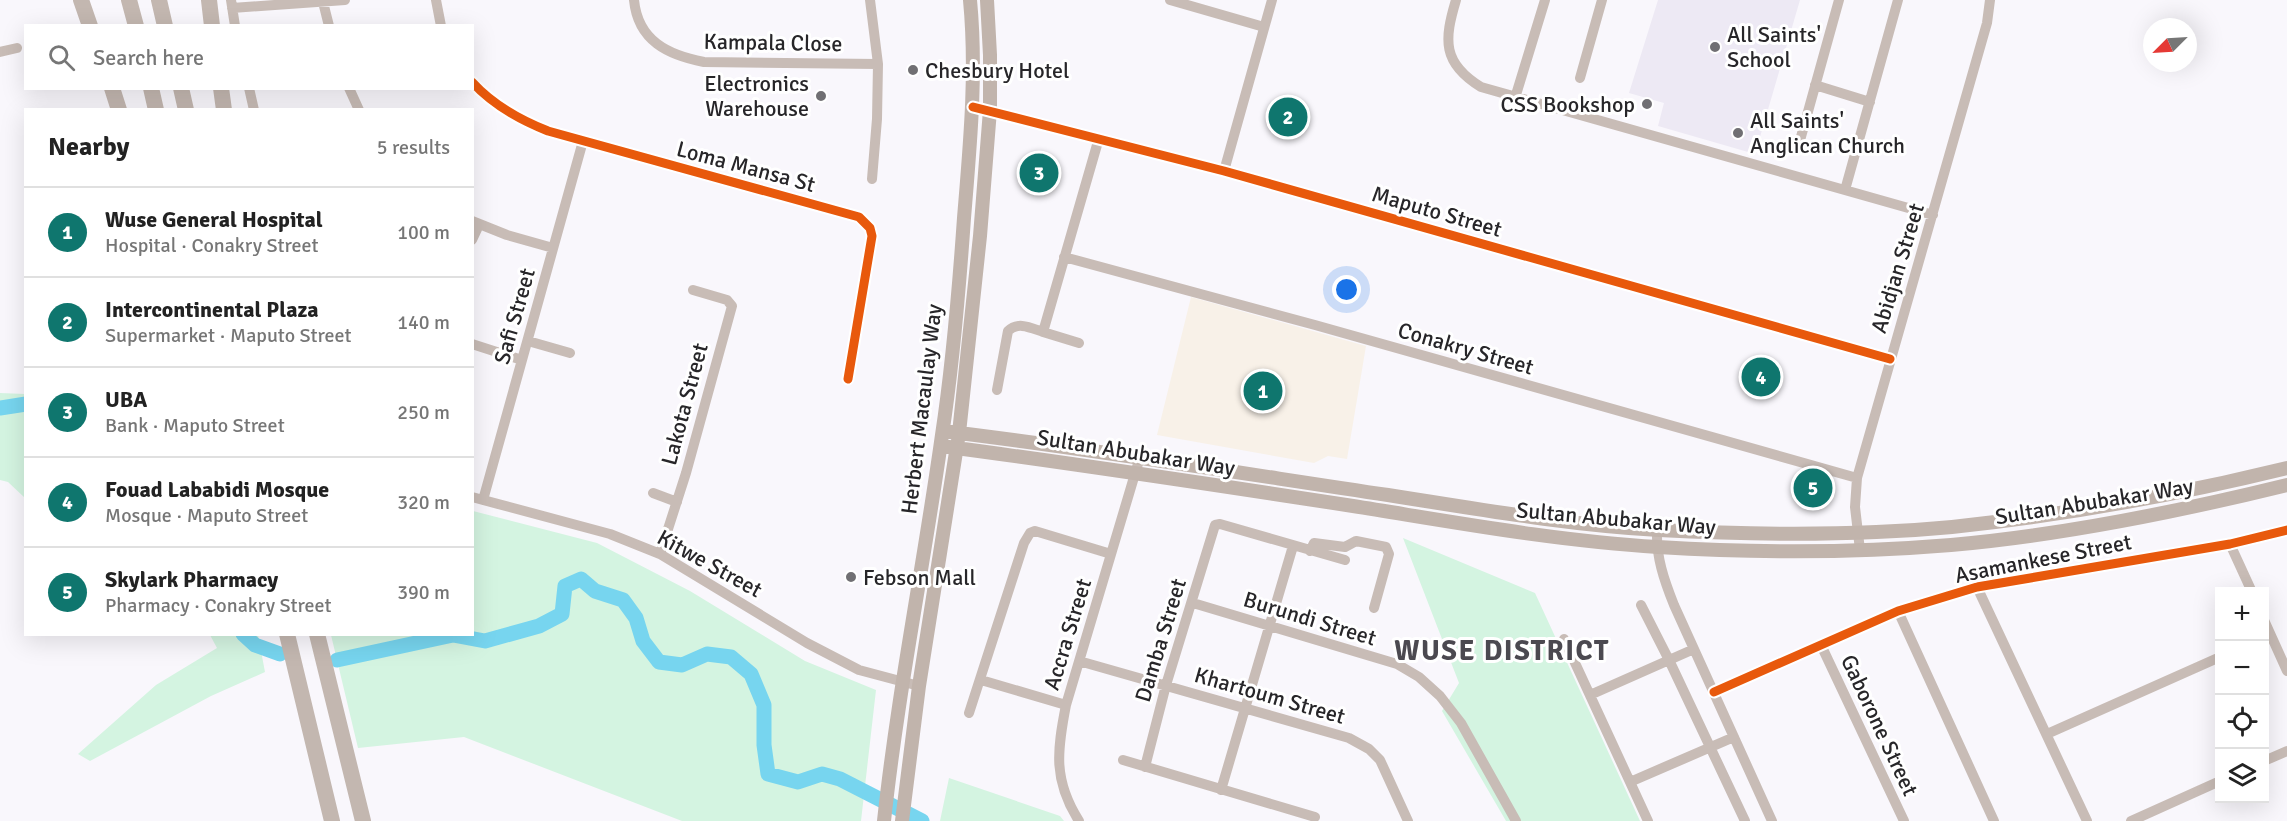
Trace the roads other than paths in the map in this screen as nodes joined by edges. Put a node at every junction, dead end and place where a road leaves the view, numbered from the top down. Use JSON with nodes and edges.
{"nodes":[{"id":1,"x":81,"y":0,"type":"edge"},
{"id":2,"x":129,"y":0,"type":"edge"},
{"id":3,"x":159,"y":0,"type":"edge"},
{"id":4,"x":208,"y":0,"type":"edge"},
{"id":5,"x":345,"y":0,"type":"edge"},
{"id":6,"x":436,"y":0,"type":"edge"},
{"id":7,"x":634,"y":0,"type":"edge"},
{"id":8,"x":870,"y":0,"type":"edge"},
{"id":9,"x":970,"y":0,"type":"edge"},
{"id":10,"x":987,"y":0,"type":"edge"},
{"id":11,"x":1170,"y":0,"type":"edge"},
{"id":12,"x":1272,"y":0,"type":"edge"},
{"id":13,"x":1456,"y":0,"type":"edge"},
{"id":14,"x":1545,"y":0,"type":"edge"},
{"id":15,"x":1602,"y":0,"type":"edge"},
{"id":16,"x":1839,"y":0,"type":"edge"},
{"id":17,"x":1898,"y":0,"type":"edge"},
{"id":18,"x":1990,"y":0,"type":"edge"},
{"id":19,"x":323,"y":2,"type":"junction"},
{"id":20,"x":231,"y":4,"type":"edge"},
{"id":21,"x":89,"y":24,"type":"edge"},
{"id":22,"x":135,"y":24,"type":"edge"},
{"id":23,"x":165,"y":24,"type":"edge"},
{"id":24,"x":212,"y":24,"type":"edge"},
{"id":25,"x":235,"y":24,"type":"edge"},
{"id":26,"x":328,"y":24,"type":"edge"},
{"id":27,"x":441,"y":24,"type":"edge"},
{"id":28,"x":1264,"y":27,"type":"junction"},
{"id":29,"x":16,"y":48,"type":"dead end"},
{"id":30,"x":0,"y":52,"type":"edge"},
{"id":31,"x":878,"y":63,"type":"junction"},
{"id":32,"x":1580,"y":78,"type":"dead end"},
{"id":33,"x":474,"y":84,"type":"edge"},
{"id":34,"x":1815,"y":85,"type":"junction"},
{"id":35,"x":113,"y":90,"type":"edge"},
{"id":36,"x":151,"y":90,"type":"edge"},
{"id":37,"x":181,"y":90,"type":"edge"},
{"id":38,"x":221,"y":90,"type":"edge"},
{"id":39,"x":249,"y":90,"type":"edge"},
{"id":40,"x":350,"y":90,"type":"edge"},
{"id":41,"x":1515,"y":98,"type":"junction"},
{"id":42,"x":1870,"y":102,"type":"junction"},
{"id":43,"x":973,"y":107,"type":"junction"},
{"id":44,"x":118,"y":108,"type":"edge"},
{"id":45,"x":156,"y":108,"type":"edge"},
{"id":46,"x":186,"y":108,"type":"edge"},
{"id":47,"x":224,"y":108,"type":"edge"},
{"id":48,"x":254,"y":108,"type":"edge"},
{"id":49,"x":358,"y":108,"type":"edge"},
{"id":50,"x":990,"y":110,"type":"junction"},
{"id":51,"x":1099,"y":138,"type":"junction"},
{"id":52,"x":583,"y":141,"type":"junction"},
{"id":53,"x":1799,"y":144,"type":"dead end"},
{"id":54,"x":1224,"y":171,"type":"junction"},
{"id":55,"x":872,"y":179,"type":"dead end"},
{"id":56,"x":1845,"y":190,"type":"junction"},
{"id":57,"x":1933,"y":215,"type":"junction"},
{"id":58,"x":476,"y":223,"type":"edge"},
{"id":59,"x":553,"y":248,"type":"junction"},
{"id":60,"x":1064,"y":257,"type":"junction"},
{"id":61,"x":693,"y":290,"type":"dead end"},
{"id":62,"x":1043,"y":332,"type":"junction"},
{"id":63,"x":528,"y":340,"type":"junction"},
{"id":64,"x":1079,"y":343,"type":"dead end"},
{"id":65,"x":474,"y":345,"type":"edge"},
{"id":66,"x":570,"y":353,"type":"dead end"},
{"id":67,"x":1890,"y":358,"type":"junction"},
{"id":68,"x":522,"y":360,"type":"junction"},
{"id":69,"x":848,"y":379,"type":"dead end"},
{"id":70,"x":996,"y":390,"type":"dead end"},
{"id":71,"x":959,"y":433,"type":"junction"},
{"id":72,"x":942,"y":439,"type":"junction"},
{"id":73,"x":957,"y":448,"type":"junction"},
{"id":74,"x":1140,"y":457,"type":"junction"},
{"id":75,"x":2287,"y":468,"type":"edge"},
{"id":76,"x":1135,"y":473,"type":"junction"},
{"id":77,"x":1857,"y":478,"type":"junction"},
{"id":78,"x":2287,"y":485,"type":"edge"},
{"id":79,"x":652,"y":493,"type":"dead end"},
{"id":80,"x":478,"y":499,"type":"edge"},
{"id":81,"x":677,"y":502,"type":"junction"},
{"id":82,"x":1657,"y":530,"type":"junction"},
{"id":83,"x":2287,"y":530,"type":"edge"},
{"id":84,"x":1858,"y":532,"type":"junction"},
{"id":85,"x":2230,"y":544,"type":"junction"},
{"id":86,"x":1293,"y":546,"type":"junction"},
{"id":87,"x":1656,"y":547,"type":"junction"},
{"id":88,"x":1310,"y":550,"type":"junction"},
{"id":89,"x":1860,"y":550,"type":"junction"},
{"id":90,"x":660,"y":554,"type":"junction"},
{"id":91,"x":1111,"y":554,"type":"junction"},
{"id":92,"x":1345,"y":560,"type":"dead end"},
{"id":93,"x":1977,"y":587,"type":"junction"},
{"id":94,"x":2250,"y":587,"type":"edge"},
{"id":95,"x":1193,"y":603,"type":"junction"},
{"id":96,"x":1641,"y":605,"type":"dead end"},
{"id":97,"x":1374,"y":608,"type":"dead end"},
{"id":98,"x":1898,"y":611,"type":"junction"},
{"id":99,"x":1269,"y":626,"type":"junction"},
{"id":100,"x":288,"y":636,"type":"edge"},
{"id":101,"x":318,"y":636,"type":"edge"},
{"id":102,"x":2269,"y":637,"type":"edge"},
{"id":103,"x":1564,"y":639,"type":"dead end"},
{"id":104,"x":1821,"y":645,"type":"junction"},
{"id":105,"x":1694,"y":649,"type":"junction"},
{"id":106,"x":2215,"y":659,"type":"edge"},
{"id":107,"x":1670,"y":660,"type":"junction"},
{"id":108,"x":1079,"y":661,"type":"junction"},
{"id":109,"x":2287,"y":671,"type":"edge"},
{"id":110,"x":981,"y":680,"type":"junction"},
{"id":111,"x":901,"y":682,"type":"junction"},
{"id":112,"x":1166,"y":685,"type":"junction"},
{"id":113,"x":919,"y":686,"type":"junction"},
{"id":114,"x":1714,"y":692,"type":"junction"},
{"id":115,"x":1590,"y":695,"type":"junction"},
{"id":116,"x":1066,"y":705,"type":"junction"},
{"id":117,"x":1246,"y":707,"type":"junction"},
{"id":118,"x":969,"y":713,"type":"dead end"},
{"id":119,"x":2046,"y":734,"type":"junction"},
{"id":120,"x":1734,"y":737,"type":"junction"},
{"id":121,"x":1710,"y":748,"type":"junction"},
{"id":122,"x":2287,"y":751,"type":"edge"},
{"id":123,"x":2269,"y":759,"type":"edge"},
{"id":124,"x":1123,"y":760,"type":"dead end"},
{"id":125,"x":1144,"y":766,"type":"junction"},
{"id":126,"x":1630,"y":782,"type":"junction"},
{"id":127,"x":2215,"y":783,"type":"edge"},
{"id":128,"x":1221,"y":790,"type":"junction"},
{"id":129,"x":1315,"y":817,"type":"dead end"},
{"id":130,"x":332,"y":821,"type":"edge"},
{"id":131,"x":363,"y":821,"type":"edge"},
{"id":132,"x":884,"y":821,"type":"edge"},
{"id":133,"x":902,"y":821,"type":"edge"},
{"id":134,"x":1079,"y":821,"type":"edge"},
{"id":135,"x":1408,"y":821,"type":"edge"},
{"id":136,"x":1516,"y":821,"type":"edge"},
{"id":137,"x":1648,"y":821,"type":"edge"},
{"id":138,"x":1745,"y":821,"type":"edge"},
{"id":139,"x":1772,"y":821,"type":"edge"},
{"id":140,"x":1904,"y":821,"type":"edge"},
{"id":141,"x":1994,"y":821,"type":"edge"},
{"id":142,"x":2087,"y":821,"type":"edge"},
{"id":143,"x":2131,"y":821,"type":"edge"}],
"edges":[{"from":1,"to":21,"type":"highway"},
{"from":2,"to":22,"type":"highway"},
{"from":3,"to":23,"type":"highway"},
{"from":4,"to":24,"type":"highway"},
{"from":5,"to":19,"type":"street"},
{"from":6,"to":27,"type":"street"},
{"from":7,"to":31,"type":"street","name":"Kampala Close"},
{"from":8,"to":31,"type":"street","name":"Kampala Close"},
{"from":9,"to":43,"type":"main road","name":"Herbert Macaulay Way"},
{"from":10,"to":50,"type":"main road","name":"Herbert Macaulay Way"},
{"from":11,"to":28,"type":"street"},
{"from":12,"to":28,"type":"street"},
{"from":13,"to":41,"type":"street"},
{"from":14,"to":41,"type":"street"},
{"from":15,"to":32,"type":"street"},
{"from":16,"to":34,"type":"street"},
{"from":17,"to":42,"type":"street"},
{"from":18,"to":57,"type":"street","name":"Abidjan Street"},
{"from":19,"to":20,"type":"street"},
{"from":19,"to":26,"type":"street"},
{"from":20,"to":25,"type":"street"},
{"from":28,"to":54,"type":"street"},
{"from":29,"to":30,"type":"street"},
{"from":31,"to":55,"type":"street"},
{"from":33,"to":52,"type":"street","name":"Loma Mansa St"},
{"from":34,"to":42,"type":"street"},
{"from":34,"to":53,"type":"street"},
{"from":35,"to":44,"type":"highway"},
{"from":36,"to":45,"type":"highway"},
{"from":37,"to":46,"type":"highway"},
{"from":38,"to":47,"type":"highway"},
{"from":39,"to":48,"type":"street"},
{"from":40,"to":49,"type":"street"},
{"from":41,"to":56,"type":"street"},
{"from":42,"to":56,"type":"street"},
{"from":43,"to":50,"type":"street","name":"Maputo Street"},
{"from":43,"to":72,"type":"main road","name":"Herbert Macaulay Way"},
{"from":50,"to":51,"type":"street","name":"Maputo Street"},
{"from":50,"to":71,"type":"main road","name":"Herbert Macaulay Way"},
{"from":51,"to":54,"type":"street","name":"Maputo Street"},
{"from":51,"to":60,"type":"street"},
{"from":52,"to":59,"type":"street","name":"Safi Street"},
{"from":52,"to":69,"type":"street","name":"Loma Mansa St"},
{"from":54,"to":67,"type":"street","name":"Maputo Street"},
{"from":56,"to":57,"type":"street"},
{"from":57,"to":67,"type":"street","name":"Abidjan Street"},
{"from":58,"to":59,"type":"street"},
{"from":59,"to":63,"type":"street","name":"Safi Street"},
{"from":60,"to":62,"type":"street"},
{"from":60,"to":77,"type":"street","name":"Conakry Street"},
{"from":61,"to":81,"type":"street","name":"Lakota Street"},
{"from":62,"to":64,"type":"street"},
{"from":62,"to":70,"type":"street"},
{"from":63,"to":66,"type":"street"},
{"from":63,"to":68,"type":"street","name":"Safi Street"},
{"from":65,"to":68,"type":"street"},
{"from":67,"to":77,"type":"street","name":"Abidjan Street"},
{"from":68,"to":80,"type":"street","name":"Safi Street"},
{"from":71,"to":72,"type":"main road","name":"Sultan Abubakar Way"},
{"from":71,"to":73,"type":"main road","name":"Herbert Macaulay Way"},
{"from":71,"to":74,"type":"main road","name":"Sultan Abubakar Way"},
{"from":72,"to":73,"type":"main road","name":"Sultan Abubakar Way"},
{"from":72,"to":111,"type":"main road","name":"Herbert Macaulay Way"},
{"from":73,"to":76,"type":"main road","name":"Sultan Abubakar Way"},
{"from":73,"to":113,"type":"main road","name":"Herbert Macaulay Way"},
{"from":74,"to":76,"type":"street","name":"Accra Street"},
{"from":74,"to":82,"type":"main road","name":"Sultan Abubakar Way"},
{"from":75,"to":84,"type":"main road","name":"Sultan Abubakar Way"},
{"from":76,"to":87,"type":"main road","name":"Sultan Abubakar Way"},
{"from":76,"to":91,"type":"street","name":"Accra Street"},
{"from":77,"to":84,"type":"street","name":"Abidjan Street"},
{"from":78,"to":89,"type":"main road","name":"Sultan Abubakar Way"},
{"from":79,"to":81,"type":"street"},
{"from":80,"to":90,"type":"street","name":"Kitwe Street"},
{"from":81,"to":90,"type":"street","name":"Lakota Street"},
{"from":82,"to":84,"type":"main road","name":"Sultan Abubakar Way"},
{"from":82,"to":87,"type":"street"},
{"from":83,"to":85,"type":"street","name":"Asamankese Street"},
{"from":84,"to":89,"type":"street","name":"Abidjan Street"},
{"from":85,"to":93,"type":"street","name":"Asamankese Street"},
{"from":85,"to":94,"type":"street"},
{"from":86,"to":88,"type":"street"},
{"from":86,"to":95,"type":"street","name":"Damba Street"},
{"from":86,"to":99,"type":"street"},
{"from":87,"to":89,"type":"main road","name":"Sultan Abubakar Way"},
{"from":87,"to":105,"type":"street"},
{"from":88,"to":92,"type":"street"},
{"from":88,"to":97,"type":"street"},
{"from":90,"to":111,"type":"street","name":"Kitwe Street"},
{"from":91,"to":108,"type":"street","name":"Accra Street"},
{"from":91,"to":110,"type":"street"},
{"from":93,"to":98,"type":"street","name":"Asamankese Street"},
{"from":93,"to":119,"type":"street"},
{"from":95,"to":99,"type":"street","name":"Burundi Street"},
{"from":95,"to":112,"type":"street","name":"Damba Street"},
{"from":96,"to":107,"type":"street"},
{"from":98,"to":104,"type":"street","name":"Asamankese Street"},
{"from":98,"to":141,"type":"street"},
{"from":99,"to":117,"type":"street"},
{"from":99,"to":136,"type":"street","name":"Burundi Street"},
{"from":100,"to":130,"type":"highway"},
{"from":101,"to":131,"type":"highway"},
{"from":102,"to":109,"type":"street"},
{"from":103,"to":115,"type":"street"},
{"from":104,"to":114,"type":"street","name":"Asamankese Street"},
{"from":104,"to":140,"type":"street","name":"Gaborone Street"},
{"from":105,"to":107,"type":"street"},
{"from":105,"to":114,"type":"street"},
{"from":106,"to":119,"type":"street"},
{"from":107,"to":115,"type":"street"},
{"from":107,"to":121,"type":"street"},
{"from":108,"to":112,"type":"street","name":"Khartoum Street"},
{"from":108,"to":116,"type":"street","name":"Accra Street"},
{"from":110,"to":116,"type":"street"},
{"from":110,"to":118,"type":"street"},
{"from":111,"to":113,"type":"street","name":"Kitwe Street"},
{"from":111,"to":132,"type":"main road","name":"Herbert Macaulay Way"},
{"from":112,"to":117,"type":"street","name":"Khartoum Street"},
{"from":112,"to":125,"type":"street","name":"Damba Street"},
{"from":113,"to":133,"type":"main road","name":"Herbert Macaulay Way"},
{"from":114,"to":120,"type":"street"},
{"from":115,"to":126,"type":"street"},
{"from":116,"to":134,"type":"street","name":"Accra Street"},
{"from":117,"to":128,"type":"street"},
{"from":117,"to":135,"type":"street","name":"Khartoum Street"},
{"from":119,"to":142,"type":"street"},
{"from":120,"to":121,"type":"street"},
{"from":120,"to":139,"type":"street"},
{"from":121,"to":126,"type":"street"},
{"from":121,"to":138,"type":"street"},
{"from":122,"to":123,"type":"street"},
{"from":124,"to":125,"type":"street"},
{"from":125,"to":128,"type":"street"},
{"from":126,"to":137,"type":"street"},
{"from":127,"to":143,"type":"street"},
{"from":128,"to":129,"type":"street"}]}
